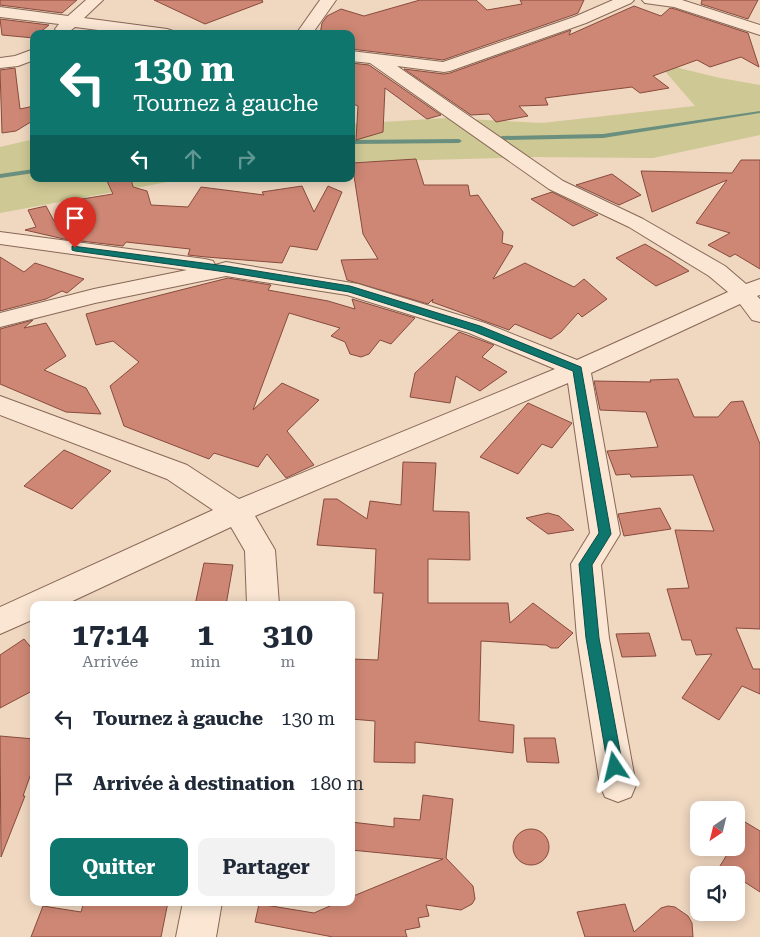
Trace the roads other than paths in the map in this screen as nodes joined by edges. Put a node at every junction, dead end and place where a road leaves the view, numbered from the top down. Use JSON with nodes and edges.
{"nodes":[{"id":1,"x":95,"y":0,"type":"edge"},
{"id":2,"x":328,"y":0,"type":"edge"},
{"id":3,"x":626,"y":0,"type":"edge"},
{"id":4,"x":650,"y":0,"type":"edge"},
{"id":5,"x":0,"y":12,"type":"edge"},
{"id":6,"x":73,"y":20,"type":"junction"},
{"id":7,"x":62,"y":30,"type":"edge"},
{"id":8,"x":140,"y":30,"type":"edge"},
{"id":9,"x":307,"y":30,"type":"edge"},
{"id":10,"x":760,"y":30,"type":"edge"},
{"id":11,"x":30,"y":56,"type":"edge"},
{"id":12,"x":355,"y":56,"type":"edge"},
{"id":13,"x":374,"y":58,"type":"junction"},
{"id":14,"x":0,"y":63,"type":"edge"},
{"id":15,"x":0,"y":238,"type":"edge"},
{"id":16,"x":226,"y":269,"type":"junction"},
{"id":17,"x":752,"y":290,"type":"edge"},
{"id":18,"x":760,"y":315,"type":"edge"},
{"id":19,"x":0,"y":320,"type":"edge"},
{"id":20,"x":578,"y":369,"type":"junction"},
{"id":21,"x":0,"y":405,"type":"edge"},
{"id":22,"x":237,"y":512,"type":"junction"},
{"id":23,"x":43,"y":601,"type":"edge"},
{"id":24,"x":263,"y":601,"type":"edge"},
{"id":25,"x":30,"y":607,"type":"edge"},
{"id":26,"x":0,"y":621,"type":"edge"},
{"id":27,"x":618,"y":785,"type":"dead end"},
{"id":28,"x":202,"y":906,"type":"edge"},
{"id":29,"x":196,"y":937,"type":"edge"}],
"edges":[{"from":1,"to":6,"type":"street"},
{"from":2,"to":9,"type":"street"},
{"from":3,"to":13,"type":"street"},
{"from":4,"to":10,"type":"street"},
{"from":5,"to":6,"type":"street"},
{"from":6,"to":7,"type":"street"},
{"from":6,"to":8,"type":"street"},
{"from":11,"to":14,"type":"street"},
{"from":12,"to":13,"type":"street"},
{"from":13,"to":17,"type":"street"},
{"from":15,"to":16,"type":"street"},
{"from":16,"to":19,"type":"street"},
{"from":16,"to":20,"type":"street"},
{"from":17,"to":18,"type":"street"},
{"from":17,"to":20,"type":"street"},
{"from":20,"to":22,"type":"street"},
{"from":20,"to":27,"type":"street"},
{"from":21,"to":22,"type":"street"},
{"from":22,"to":23,"type":"street"},
{"from":22,"to":24,"type":"street"},
{"from":25,"to":26,"type":"street"},
{"from":28,"to":29,"type":"street"}]}
